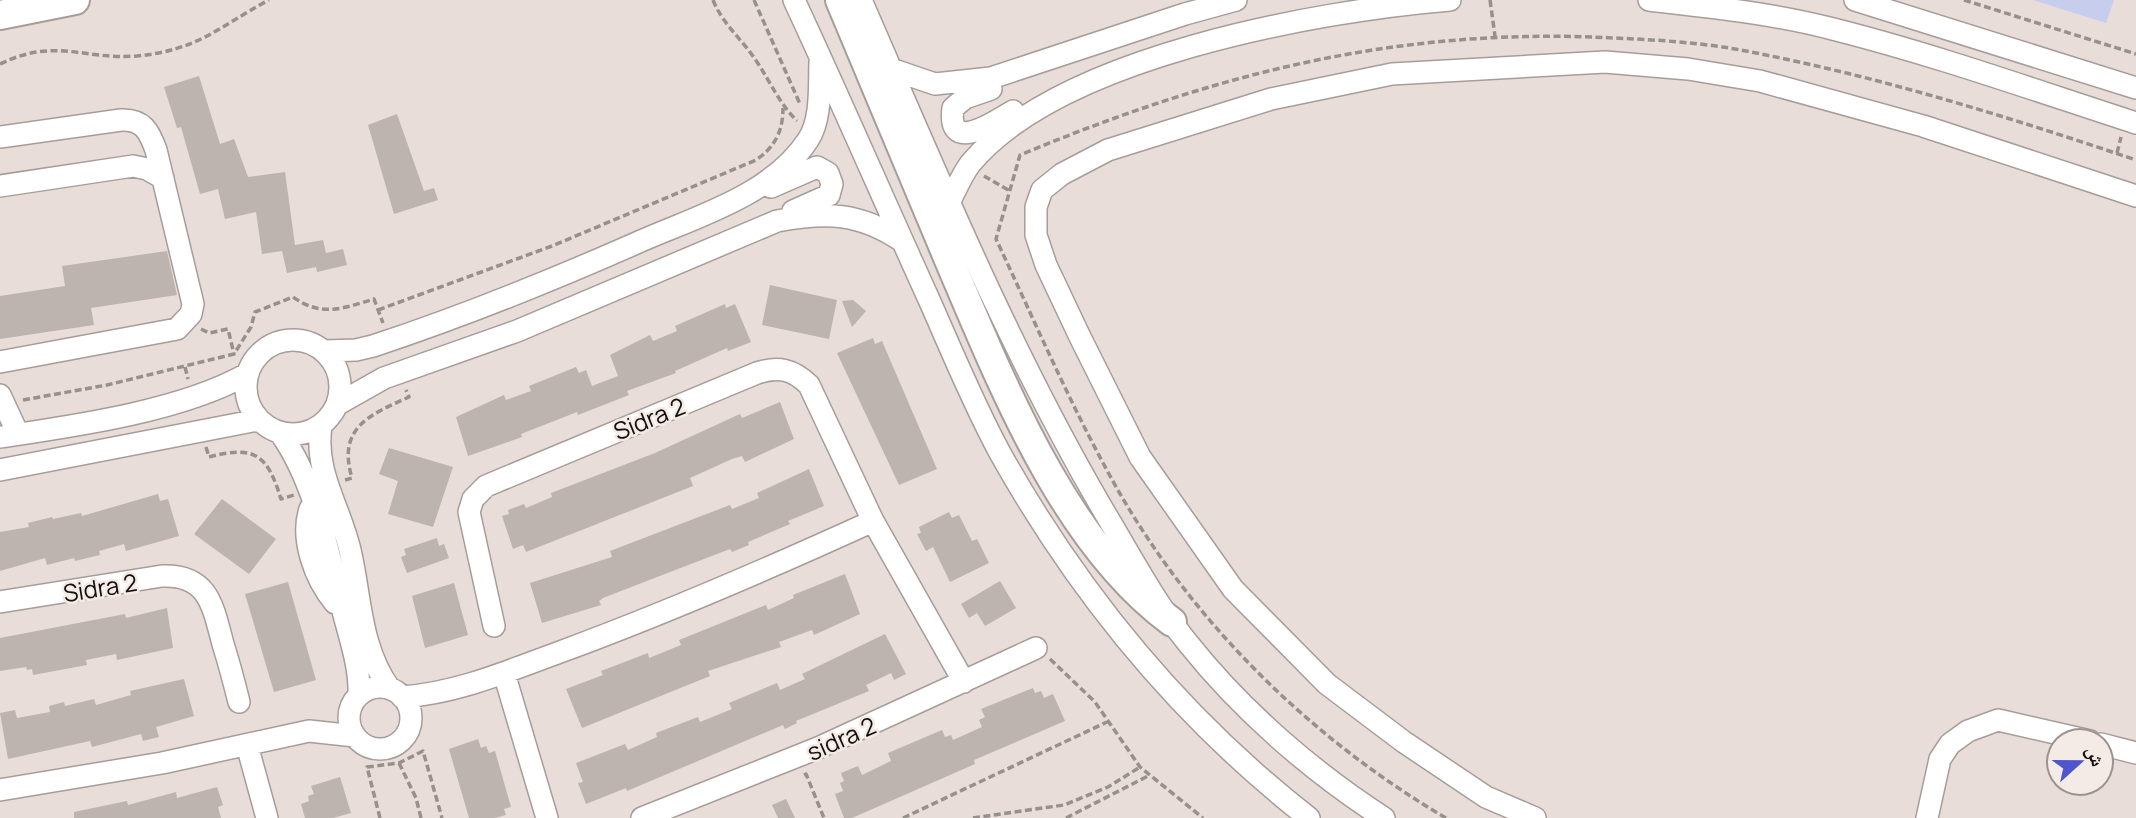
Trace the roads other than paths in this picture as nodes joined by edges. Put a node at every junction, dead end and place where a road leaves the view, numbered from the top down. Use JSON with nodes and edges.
{"nodes":[{"id":1,"x":75,"y":0,"type":"edge"},
{"id":2,"x":794,"y":0,"type":"edge"},
{"id":3,"x":840,"y":0,"type":"edge"},
{"id":4,"x":861,"y":0,"type":"edge"},
{"id":5,"x":1236,"y":0,"type":"edge"},
{"id":6,"x":1450,"y":0,"type":"edge"},
{"id":7,"x":1649,"y":0,"type":"edge"},
{"id":8,"x":1855,"y":0,"type":"edge"},
{"id":9,"x":1912,"y":7,"type":"edge"},
{"id":10,"x":0,"y":15,"type":"edge"},
{"id":11,"x":820,"y":56,"type":"junction"},
{"id":12,"x":1059,"y":58,"type":"junction"},
{"id":13,"x":2056,"y":62,"type":"junction"},
{"id":14,"x":891,"y":69,"type":"junction"},
{"id":15,"x":2136,"y":88,"type":"edge"},
{"id":16,"x":1068,"y":93,"type":"junction"},
{"id":17,"x":2045,"y":94,"type":"junction"},
{"id":18,"x":2136,"y":123,"type":"edge"},
{"id":19,"x":0,"y":137,"type":"edge"},
{"id":20,"x":156,"y":150,"type":"junction"},
{"id":21,"x":133,"y":166,"type":"junction"},
{"id":22,"x":163,"y":178,"type":"junction"},
{"id":23,"x":0,"y":186,"type":"edge"},
{"id":24,"x":747,"y":194,"type":"junction"},
{"id":25,"x":2136,"y":196,"type":"edge"},
{"id":26,"x":950,"y":201,"type":"junction"},
{"id":27,"x":777,"y":221,"type":"junction"},
{"id":28,"x":902,"y":240,"type":"junction"},
{"id":29,"x":324,"y":351,"type":"junction"},
{"id":30,"x":0,"y":362,"type":"edge"},
{"id":31,"x":247,"y":374,"type":"junction"},
{"id":32,"x":0,"y":396,"type":"edge"},
{"id":33,"x":338,"y":404,"type":"junction"},
{"id":34,"x":258,"y":420,"type":"junction"},
{"id":35,"x":321,"y":426,"type":"junction"},
{"id":36,"x":282,"y":434,"type":"junction"},
{"id":37,"x":9,"y":435,"type":"edge"},
{"id":38,"x":0,"y":470,"type":"edge"},
{"id":39,"x":873,"y":521,"type":"junction"},
{"id":40,"x":0,"y":602,"type":"edge"},
{"id":41,"x":1172,"y":622,"type":"junction"},
{"id":42,"x":494,"y":625,"type":"dead end"},
{"id":43,"x":1036,"y":648,"type":"road end"},
{"id":44,"x":504,"y":673,"type":"junction"},
{"id":45,"x":964,"y":682,"type":"junction"},
{"id":46,"x":450,"y":691,"type":"junction"},
{"id":47,"x":396,"y":693,"type":"junction"},
{"id":48,"x":239,"y":702,"type":"dead end"},
{"id":49,"x":355,"y":702,"type":"junction"},
{"id":50,"x":410,"y":719,"type":"junction"},
{"id":51,"x":2045,"y":731,"type":"edge"},
{"id":52,"x":294,"y":733,"type":"junction"},
{"id":53,"x":355,"y":736,"type":"junction"},
{"id":54,"x":247,"y":745,"type":"junction"},
{"id":55,"x":2115,"y":748,"type":"edge"},
{"id":56,"x":2136,"y":753,"type":"edge"},
{"id":57,"x":0,"y":790,"type":"edge"},
{"id":58,"x":267,"y":818,"type":"edge"},
{"id":59,"x":547,"y":818,"type":"edge"},
{"id":60,"x":642,"y":818,"type":"edge"},
{"id":61,"x":1309,"y":818,"type":"edge"},
{"id":62,"x":1384,"y":818,"type":"edge"},
{"id":63,"x":1535,"y":818,"type":"edge"},
{"id":64,"x":1927,"y":818,"type":"edge"}],
"edges":[{"from":1,"to":10,"type":"main road"},
{"from":2,"to":11,"type":"street"},
{"from":3,"to":41,"type":"main road"},
{"from":4,"to":14,"type":"street"},
{"from":5,"to":12,"type":"street"},
{"from":6,"to":16,"type":"street"},
{"from":7,"to":17,"type":"street"},
{"from":8,"to":9,"type":"street"},
{"from":9,"to":13,"type":"street"},
{"from":11,"to":24,"type":"street"},
{"from":11,"to":28,"type":"street"},
{"from":12,"to":14,"type":"street"},
{"from":12,"to":16,"type":"street"},
{"from":13,"to":15,"type":"street"},
{"from":13,"to":17,"type":"street"},
{"from":14,"to":26,"type":"street"},
{"from":16,"to":26,"type":"street"},
{"from":17,"to":18,"type":"street"},
{"from":19,"to":20,"type":"street"},
{"from":20,"to":21,"type":"street"},
{"from":20,"to":22,"type":"street"},
{"from":21,"to":22,"type":"street"},
{"from":21,"to":23,"type":"street"},
{"from":22,"to":30,"type":"street"},
{"from":24,"to":27,"type":"street"},
{"from":24,"to":29,"type":"street"},
{"from":25,"to":63,"type":"street"},
{"from":26,"to":41,"type":"street"},
{"from":27,"to":28,"type":"street"},
{"from":27,"to":33,"type":"street"},
{"from":28,"to":61,"type":"street"},
{"from":29,"to":31,"type":"street"},
{"from":29,"to":33,"type":"street"},
{"from":31,"to":34,"type":"street"},
{"from":31,"to":37,"type":"street"},
{"from":32,"to":37,"type":"street"},
{"from":33,"to":35,"type":"street"},
{"from":34,"to":36,"type":"street"},
{"from":34,"to":38,"type":"street"},
{"from":35,"to":36,"type":"street"},
{"from":35,"to":47,"type":"street"},
{"from":36,"to":49,"type":"street"},
{"from":39,"to":42,"type":"street","name":"Sidra 2"},
{"from":39,"to":44,"type":"street"},
{"from":39,"to":45,"type":"street","name":"Sidra 2"},
{"from":40,"to":48,"type":"street","name":"Sidra 2"},
{"from":41,"to":62,"type":"street"},
{"from":43,"to":45,"type":"street","name":"sidra 2"},
{"from":44,"to":46,"type":"street"},
{"from":44,"to":59,"type":"street"},
{"from":45,"to":60,"type":"street","name":"sidra 2"},
{"from":46,"to":47,"type":"street"},
{"from":46,"to":50,"type":"street"},
{"from":47,"to":49,"type":"street"},
{"from":47,"to":50,"type":"street"},
{"from":49,"to":52,"type":"street"},
{"from":49,"to":53,"type":"street"},
{"from":50,"to":53,"type":"street"},
{"from":51,"to":64,"type":"street"},
{"from":52,"to":53,"type":"street"},
{"from":52,"to":54,"type":"street"},
{"from":54,"to":57,"type":"street"},
{"from":54,"to":58,"type":"street"},
{"from":55,"to":56,"type":"street"}]}
